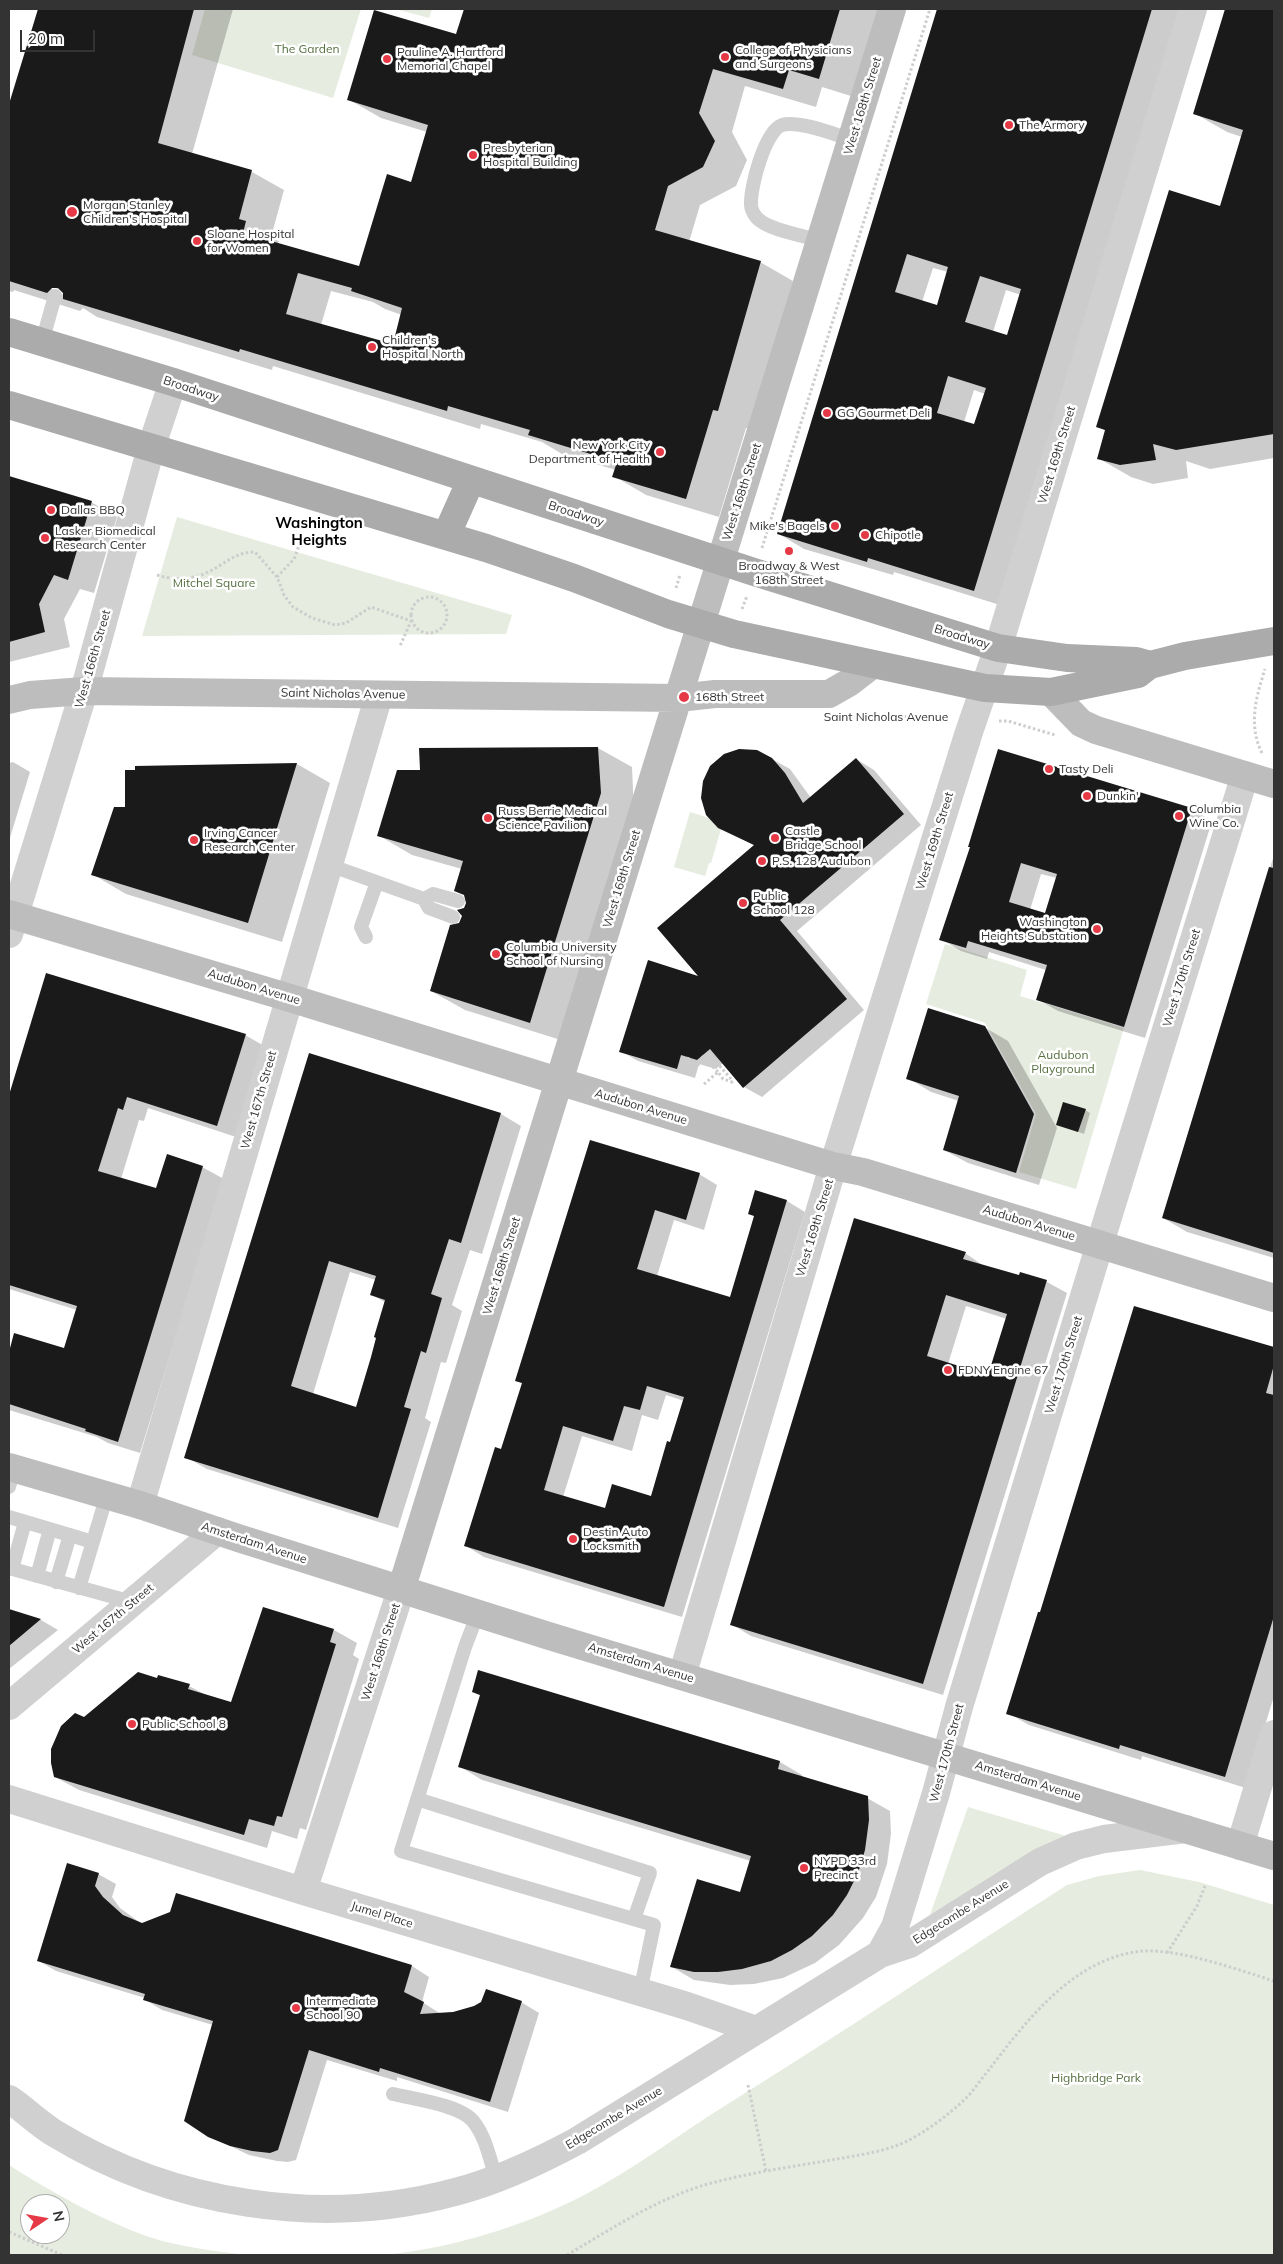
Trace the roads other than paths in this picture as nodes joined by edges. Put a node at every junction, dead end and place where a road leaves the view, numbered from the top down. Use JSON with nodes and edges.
{"nodes":[{"id":1,"x":892,"y":9,"type":"edge"},
{"id":2,"x":1192,"y":9,"type":"edge"},
{"id":3,"x":853,"y":140,"type":"junction"},
{"id":4,"x":822,"y":240,"type":"junction"},
{"id":5,"x":55,"y":296,"type":"dead end"},
{"id":6,"x":9,"y":332,"type":"edge"},
{"id":7,"x":42,"y":342,"type":"junction"},
{"id":8,"x":173,"y":382,"type":"junction"},
{"id":9,"x":9,"y":404,"type":"edge"},
{"id":10,"x":151,"y":448,"type":"junction"},
{"id":11,"x":471,"y":480,"type":"junction"},
{"id":12,"x":446,"y":536,"type":"junction"},
{"id":13,"x":720,"y":561,"type":"junction"},
{"id":14,"x":700,"y":624,"type":"junction"},
{"id":15,"x":1274,"y":641,"type":"edge"},
{"id":16,"x":998,"y":648,"type":"junction"},
{"id":17,"x":872,"y":665,"type":"junction"},
{"id":18,"x":1150,"y":665,"type":"junction"},
{"id":19,"x":985,"y":688,"type":"junction"},
{"id":20,"x":84,"y":691,"type":"junction"},
{"id":21,"x":1051,"y":692,"type":"junction"},
{"id":22,"x":379,"y":694,"type":"junction"},
{"id":23,"x":678,"y":698,"type":"junction"},
{"id":24,"x":9,"y":700,"type":"edge"},
{"id":25,"x":1245,"y":775,"type":"junction"},
{"id":26,"x":1274,"y":784,"type":"edge"},
{"id":27,"x":329,"y":865,"type":"junction"},
{"id":28,"x":377,"y":882,"type":"junction"},
{"id":29,"x":424,"y":898,"type":"junction"},
{"id":30,"x":458,"y":901,"type":"dead end"},
{"id":31,"x":453,"y":917,"type":"dead end"},
{"id":32,"x":11,"y":921,"type":"edge"},
{"id":33,"x":366,"y":937,"type":"dead end"},
{"id":34,"x":290,"y":998,"type":"junction"},
{"id":35,"x":560,"y":1083,"type":"junction"},
{"id":36,"x":834,"y":1166,"type":"junction"},
{"id":37,"x":1099,"y":1244,"type":"junction"},
{"id":38,"x":1274,"y":1298,"type":"edge"},
{"id":39,"x":10,"y":1474,"type":"edge"},
{"id":40,"x":106,"y":1495,"type":"junction"},
{"id":41,"x":140,"y":1505,"type":"junction"},
{"id":42,"x":9,"y":1517,"type":"edge"},
{"id":43,"x":24,"y":1522,"type":"junction"},
{"id":44,"x":50,"y":1529,"type":"junction"},
{"id":45,"x":217,"y":1531,"type":"junction"},
{"id":46,"x":70,"y":1535,"type":"junction"},
{"id":47,"x":93,"y":1542,"type":"junction"},
{"id":48,"x":10,"y":1569,"type":"edge"},
{"id":49,"x":37,"y":1576,"type":"junction"},
{"id":50,"x":56,"y":1582,"type":"junction"},
{"id":51,"x":79,"y":1588,"type":"junction"},
{"id":52,"x":401,"y":1590,"type":"junction"},
{"id":53,"x":132,"y":1602,"type":"junction"},
{"id":54,"x":478,"y":1613,"type":"junction"},
{"id":55,"x":682,"y":1676,"type":"junction"},
{"id":56,"x":9,"y":1706,"type":"edge"},
{"id":57,"x":1274,"y":1734,"type":"edge"},
{"id":58,"x":945,"y":1756,"type":"junction"},
{"id":59,"x":9,"y":1798,"type":"edge"},
{"id":60,"x":417,"y":1799,"type":"junction"},
{"id":61,"x":1186,"y":1829,"type":"junction"},
{"id":62,"x":1240,"y":1846,"type":"junction"},
{"id":63,"x":1274,"y":1856,"type":"edge"},
{"id":64,"x":303,"y":1892,"type":"junction"},
{"id":65,"x":634,"y":1919,"type":"junction"},
{"id":66,"x":880,"y":1954,"type":"junction"},
{"id":67,"x":640,"y":1992,"type":"junction"},
{"id":68,"x":756,"y":2030,"type":"junction"},
{"id":69,"x":393,"y":2094,"type":"dead end"},
{"id":70,"x":9,"y":2098,"type":"edge"},
{"id":71,"x":496,"y":2178,"type":"junction"}],
"edges":[{"from":1,"to":3,"type":"street","name":"West 168th Street"},
{"from":2,"to":16,"type":"street","name":"West 169th Street"},
{"from":3,"to":4,"type":"street","name":"West 168th Street"},
{"from":3,"to":4,"type":"lane"},
{"from":4,"to":13,"type":"street","name":"West 168th Street"},
{"from":5,"to":7,"type":"lane"},
{"from":6,"to":7,"type":"main road","name":"Broadway"},
{"from":7,"to":8,"type":"main road","name":"Broadway"},
{"from":8,"to":10,"type":"street","name":"West 166th Street"},
{"from":8,"to":11,"type":"main road","name":"Broadway"},
{"from":9,"to":10,"type":"main road","name":"Broadway"},
{"from":10,"to":12,"type":"main road","name":"Broadway"},
{"from":10,"to":20,"type":"street","name":"West 166th Street"},
{"from":11,"to":12,"type":"main road"},
{"from":11,"to":13,"type":"main road","name":"Broadway"},
{"from":12,"to":14,"type":"main road","name":"Broadway"},
{"from":13,"to":14,"type":"street","name":"West 168th Street"},
{"from":13,"to":16,"type":"main road","name":"Broadway"},
{"from":14,"to":17,"type":"main road","name":"Broadway"},
{"from":14,"to":23,"type":"street","name":"West 168th Street"},
{"from":15,"to":18,"type":"main road","name":"Broadway"},
{"from":16,"to":18,"type":"main road","name":"Broadway"},
{"from":16,"to":19,"type":"street","name":"West 169th Street"},
{"from":17,"to":19,"type":"main road","name":"Broadway"},
{"from":17,"to":23,"type":"street","name":"Saint Nicholas Avenue"},
{"from":18,"to":21,"type":"main road","name":"Broadway"},
{"from":19,"to":21,"type":"main road","name":"Broadway"},
{"from":19,"to":36,"type":"street","name":"West 169th Street"},
{"from":20,"to":22,"type":"street","name":"Saint Nicholas Avenue"},
{"from":20,"to":24,"type":"street","name":"Saint Nicholas Avenue"},
{"from":20,"to":32,"type":"street","name":"West 166th Street"},
{"from":21,"to":25,"type":"street"},
{"from":22,"to":23,"type":"street","name":"Saint Nicholas Avenue"},
{"from":22,"to":27,"type":"street","name":"West 167th Street"},
{"from":23,"to":35,"type":"street","name":"West 168th Street"},
{"from":25,"to":26,"type":"street"},
{"from":25,"to":37,"type":"street","name":"West 170th Street"},
{"from":27,"to":28,"type":"lane"},
{"from":27,"to":34,"type":"street","name":"West 167th Street"},
{"from":28,"to":29,"type":"lane"},
{"from":28,"to":33,"type":"lane"},
{"from":29,"to":30,"type":"lane"},
{"from":29,"to":31,"type":"lane"},
{"from":32,"to":34,"type":"street","name":"Audubon Avenue"},
{"from":34,"to":35,"type":"street","name":"Audubon Avenue"},
{"from":34,"to":41,"type":"street","name":"West 167th Street"},
{"from":35,"to":36,"type":"street","name":"Audubon Avenue"},
{"from":35,"to":52,"type":"street","name":"West 168th Street"},
{"from":36,"to":37,"type":"street","name":"Audubon Avenue"},
{"from":36,"to":55,"type":"street","name":"West 169th Street"},
{"from":37,"to":38,"type":"street","name":"Audubon Avenue"},
{"from":37,"to":58,"type":"street","name":"West 170th Street"},
{"from":39,"to":40,"type":"street","name":"Amsterdam Avenue"},
{"from":40,"to":41,"type":"street","name":"Amsterdam Avenue"},
{"from":40,"to":47,"type":"lane"},
{"from":41,"to":45,"type":"street","name":"Amsterdam Avenue"},
{"from":42,"to":43,"type":"lane"},
{"from":43,"to":44,"type":"lane"},
{"from":43,"to":48,"type":"lane"},
{"from":44,"to":46,"type":"lane"},
{"from":44,"to":49,"type":"lane"},
{"from":45,"to":52,"type":"street","name":"Amsterdam Avenue"},
{"from":45,"to":53,"type":"street","name":"West 167th Street"},
{"from":46,"to":47,"type":"lane"},
{"from":46,"to":50,"type":"lane"},
{"from":47,"to":51,"type":"lane"},
{"from":48,"to":49,"type":"lane"},
{"from":49,"to":50,"type":"lane"},
{"from":50,"to":51,"type":"lane"},
{"from":51,"to":53,"type":"lane"},
{"from":52,"to":54,"type":"street","name":"Amsterdam Avenue"},
{"from":52,"to":64,"type":"street","name":"West 168th Street"},
{"from":53,"to":56,"type":"street","name":"West 167th Street"},
{"from":54,"to":55,"type":"street","name":"Amsterdam Avenue"},
{"from":54,"to":60,"type":"lane"},
{"from":55,"to":58,"type":"street","name":"Amsterdam Avenue"},
{"from":57,"to":62,"type":"street"},
{"from":58,"to":61,"type":"street","name":"Amsterdam Avenue"},
{"from":58,"to":66,"type":"street","name":"West 170th Street"},
{"from":59,"to":64,"type":"street","name":"Jumel Place"},
{"from":60,"to":65,"type":"lane"},
{"from":60,"to":65,"type":"lane"},
{"from":61,"to":62,"type":"street","name":"Amsterdam Avenue"},
{"from":61,"to":66,"type":"street","name":"Edgecombe Avenue"},
{"from":62,"to":63,"type":"street","name":"Amsterdam Avenue"},
{"from":64,"to":67,"type":"street","name":"Jumel Place"},
{"from":65,"to":67,"type":"lane"},
{"from":66,"to":68,"type":"street","name":"Edgecombe Avenue"},
{"from":67,"to":68,"type":"street","name":"Jumel Place"},
{"from":68,"to":71,"type":"street","name":"Edgecombe Avenue"},
{"from":69,"to":71,"type":"lane"},
{"from":70,"to":71,"type":"street","name":"Edgecombe Avenue"}]}
